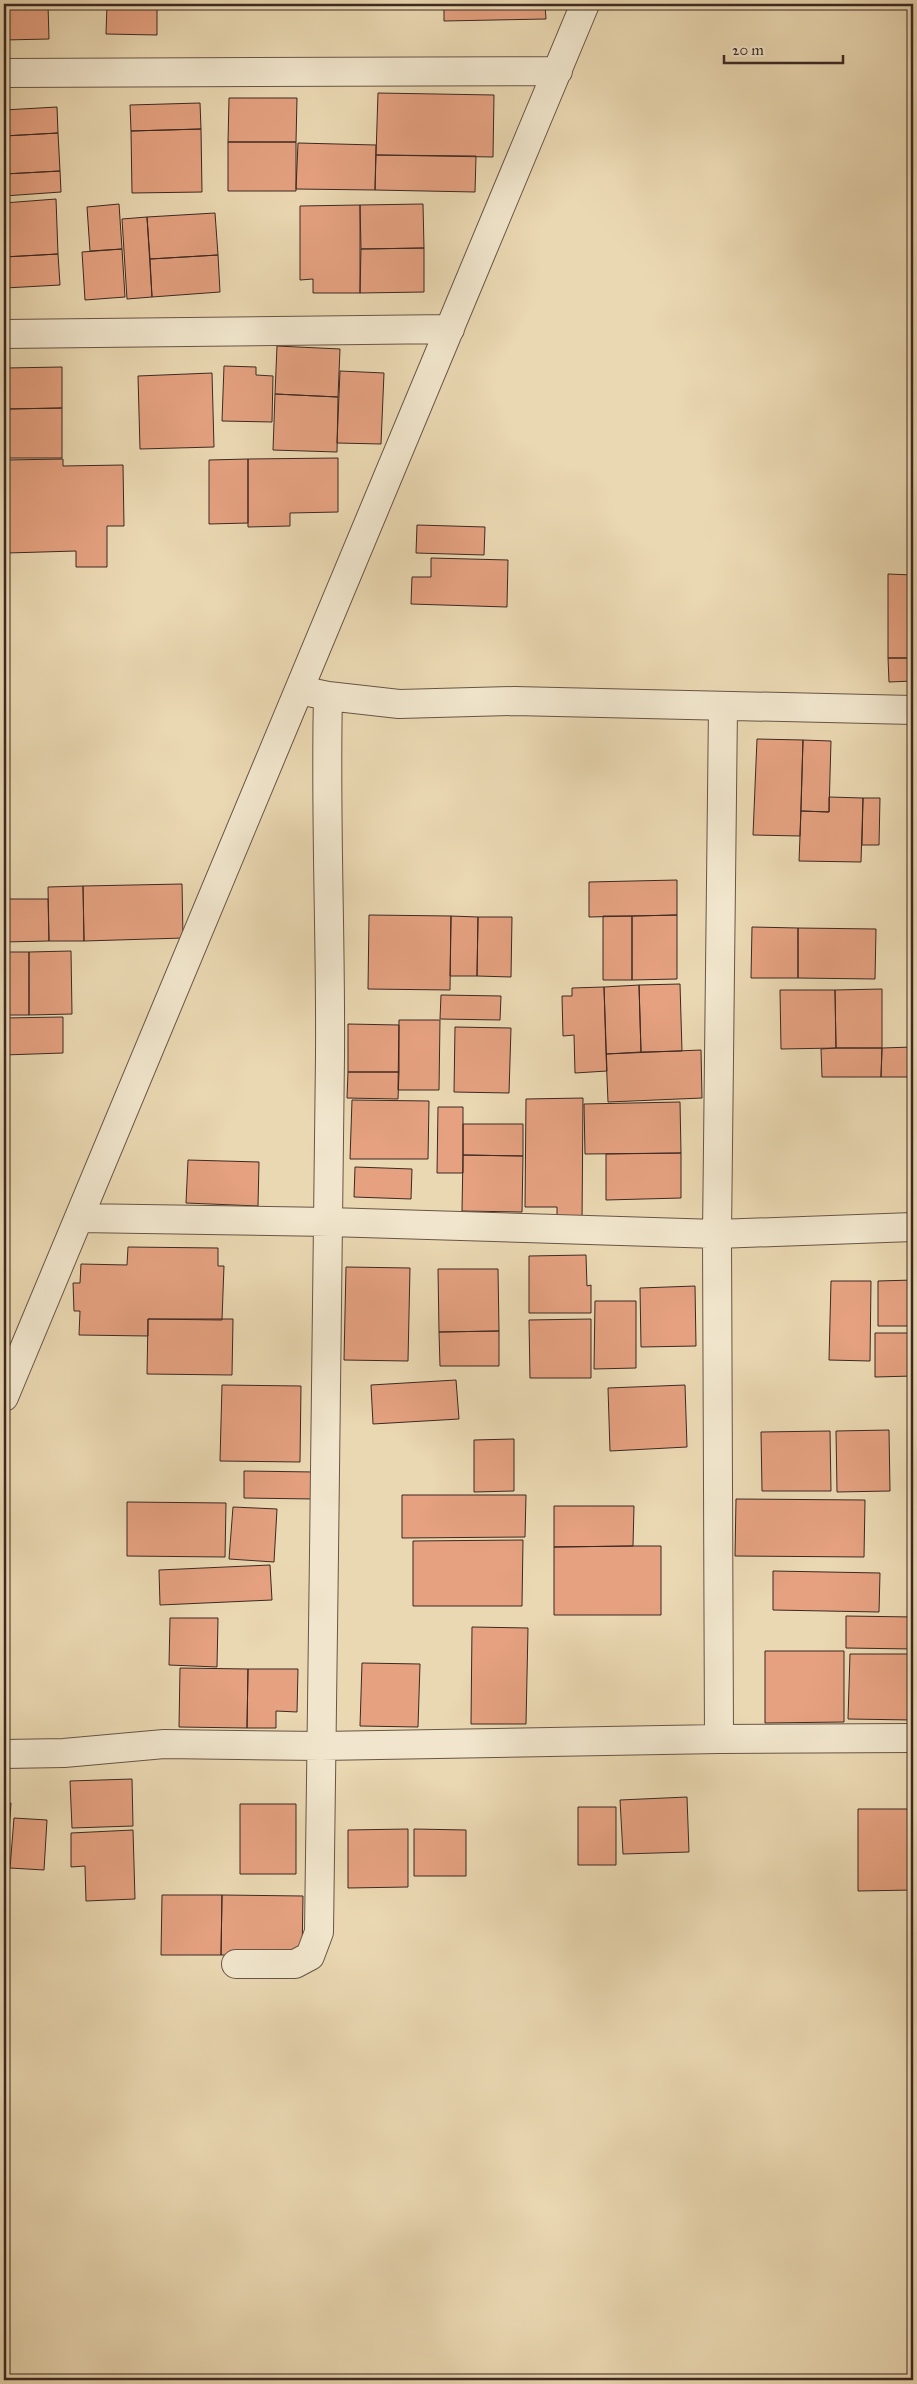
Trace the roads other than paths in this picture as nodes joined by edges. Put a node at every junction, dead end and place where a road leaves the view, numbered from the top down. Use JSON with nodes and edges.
{"nodes":[{"id":1,"x":585,"y":4,"type":"edge"},
{"id":2,"x":558,"y":71,"type":"junction"},
{"id":3,"x":4,"y":74,"type":"edge"},
{"id":4,"x":450,"y":329,"type":"junction"},
{"id":5,"x":4,"y":334,"type":"edge"},
{"id":6,"x":299,"y":690,"type":"junction"},
{"id":7,"x":328,"y":696,"type":"junction"},
{"id":8,"x":723,"y":707,"type":"junction"},
{"id":9,"x":913,"y":710,"type":"edge"},
{"id":10,"x":79,"y":1218,"type":"junction"},
{"id":11,"x":329,"y":1222,"type":"junction"},
{"id":12,"x":913,"y":1227,"type":"edge"},
{"id":13,"x":717,"y":1234,"type":"junction"},
{"id":14,"x":4,"y":1397,"type":"edge"},
{"id":15,"x":913,"y":1738,"type":"edge"},
{"id":16,"x":719,"y":1739,"type":"junction"},
{"id":17,"x":321,"y":1746,"type":"junction"},
{"id":18,"x":4,"y":1754,"type":"edge"},
{"id":19,"x":236,"y":1964,"type":"dead end"}],
"edges":[{"from":1,"to":2,"type":"street"},
{"from":2,"to":3,"type":"street"},
{"from":2,"to":4,"type":"street"},
{"from":4,"to":5,"type":"street"},
{"from":4,"to":6,"type":"street"},
{"from":6,"to":7,"type":"street"},
{"from":6,"to":10,"type":"street"},
{"from":7,"to":8,"type":"street"},
{"from":7,"to":11,"type":"street"},
{"from":8,"to":9,"type":"street"},
{"from":8,"to":13,"type":"street"},
{"from":10,"to":11,"type":"street"},
{"from":10,"to":14,"type":"street"},
{"from":11,"to":13,"type":"street"},
{"from":11,"to":17,"type":"street"},
{"from":12,"to":13,"type":"street"},
{"from":13,"to":16,"type":"street"},
{"from":15,"to":16,"type":"street"},
{"from":16,"to":17,"type":"street"},
{"from":17,"to":18,"type":"street"},
{"from":17,"to":19,"type":"street"}]}
